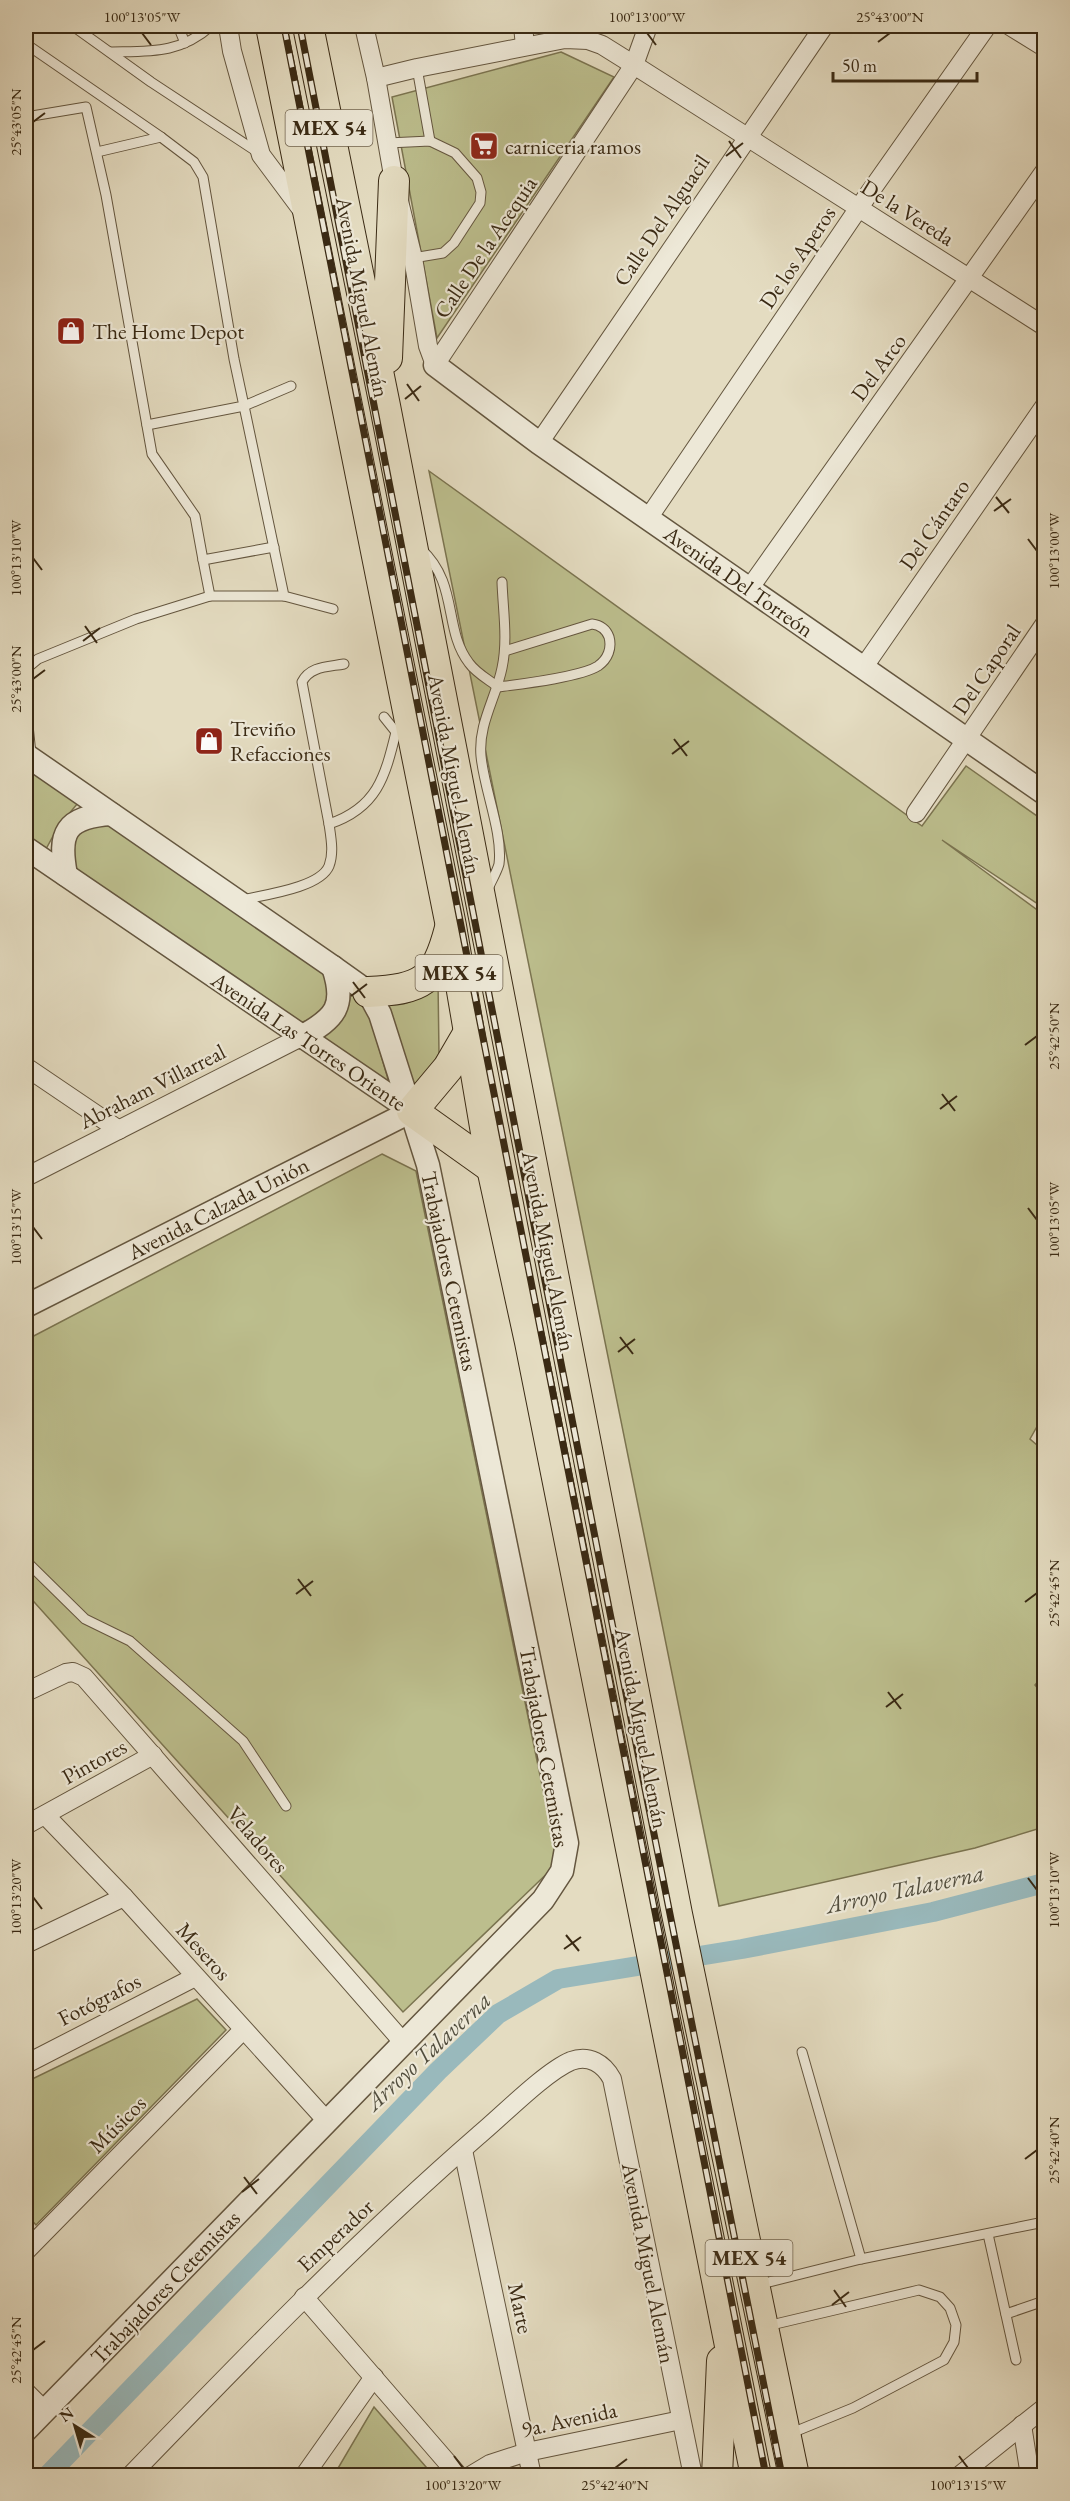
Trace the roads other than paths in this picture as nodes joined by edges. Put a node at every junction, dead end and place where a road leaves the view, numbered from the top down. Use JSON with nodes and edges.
{"nodes":[{"id":1,"x":74,"y":26,"type":"edge"},
{"id":2,"x":178,"y":26,"type":"edge"},
{"id":3,"x":211,"y":26,"type":"edge"},
{"id":4,"x":228,"y":26,"type":"edge"},
{"id":5,"x":271,"y":26,"type":"edge"},
{"id":6,"x":308,"y":26,"type":"edge"},
{"id":7,"x":364,"y":26,"type":"edge"},
{"id":8,"x":522,"y":26,"type":"edge"},
{"id":9,"x":648,"y":26,"type":"edge"},
{"id":10,"x":824,"y":26,"type":"edge"},
{"id":11,"x":987,"y":26,"type":"edge"},
{"id":12,"x":1010,"y":26,"type":"edge"},
{"id":13,"x":185,"y":43,"type":"junction"},
{"id":14,"x":26,"y":44,"type":"edge"},
{"id":15,"x":525,"y":46,"type":"junction"},
{"id":16,"x":1044,"y":47,"type":"edge"},
{"id":17,"x":110,"y":52,"type":"junction"},
{"id":18,"x":634,"y":65,"type":"junction"},
{"id":19,"x":417,"y":68,"type":"junction"},
{"id":20,"x":376,"y":78,"type":"junction"},
{"id":21,"x":101,"y":96,"type":"junction"},
{"id":22,"x":86,"y":107,"type":"junction"},
{"id":23,"x":26,"y":117,"type":"edge"},
{"id":24,"x":161,"y":137,"type":"junction"},
{"id":25,"x":746,"y":138,"type":"junction"},
{"id":26,"x":430,"y":141,"type":"junction"},
{"id":27,"x":388,"y":143,"type":"junction"},
{"id":28,"x":97,"y":152,"type":"junction"},
{"id":29,"x":261,"y":155,"type":"junction"},
{"id":30,"x":1044,"y":172,"type":"edge"},
{"id":31,"x":394,"y":181,"type":"junction"},
{"id":32,"x":858,"y":209,"type":"junction"},
{"id":33,"x":312,"y":222,"type":"junction"},
{"id":34,"x":413,"y":258,"type":"junction"},
{"id":35,"x":971,"y":279,"type":"junction"},
{"id":36,"x":1044,"y":326,"type":"edge"},
{"id":37,"x":435,"y":365,"type":"junction"},
{"id":38,"x":291,"y":386,"type":"dead end"},
{"id":39,"x":244,"y":406,"type":"junction"},
{"id":40,"x":385,"y":406,"type":"junction"},
{"id":41,"x":1044,"y":407,"type":"edge"},
{"id":42,"x":147,"y":425,"type":"junction"},
{"id":43,"x":539,"y":443,"type":"junction"},
{"id":44,"x":649,"y":517,"type":"junction"},
{"id":45,"x":410,"y":539,"type":"junction"},
{"id":46,"x":274,"y":547,"type":"junction"},
{"id":47,"x":203,"y":560,"type":"junction"},
{"id":48,"x":502,"y":582,"type":"dead end"},
{"id":49,"x":749,"y":589,"type":"junction"},
{"id":50,"x":210,"y":596,"type":"junction"},
{"id":51,"x":284,"y":596,"type":"junction"},
{"id":52,"x":333,"y":609,"type":"dead end"},
{"id":53,"x":1044,"y":625,"type":"edge"},
{"id":54,"x":505,"y":651,"type":"junction"},
{"id":55,"x":344,"y":664,"type":"dead end"},
{"id":56,"x":863,"y":668,"type":"junction"},
{"id":57,"x":26,"y":669,"type":"edge"},
{"id":58,"x":498,"y":687,"type":"junction"},
{"id":59,"x":26,"y":706,"type":"edge"},
{"id":60,"x":384,"y":717,"type":"dead end"},
{"id":61,"x":403,"y":731,"type":"junction"},
{"id":62,"x":967,"y":740,"type":"junction"},
{"id":63,"x":29,"y":758,"type":"edge"},
{"id":64,"x":1044,"y":793,"type":"edge"},
{"id":65,"x":916,"y":813,"type":"dead end"},
{"id":66,"x":111,"y":814,"type":"junction"},
{"id":67,"x":329,"y":824,"type":"junction"},
{"id":68,"x":26,"y":848,"type":"edge"},
{"id":69,"x":66,"y":875,"type":"junction"},
{"id":70,"x":240,"y":901,"type":"junction"},
{"id":71,"x":481,"y":904,"type":"junction"},
{"id":72,"x":451,"y":926,"type":"junction"},
{"id":73,"x":333,"y":967,"type":"junction"},
{"id":74,"x":368,"y":992,"type":"junction"},
{"id":75,"x":469,"y":1032,"type":"junction"},
{"id":76,"x":301,"y":1037,"type":"junction"},
{"id":77,"x":26,"y":1066,"type":"edge"},
{"id":78,"x":412,"y":1112,"type":"junction"},
{"id":79,"x":119,"y":1130,"type":"junction"},
{"id":80,"x":492,"y":1168,"type":"junction"},
{"id":81,"x":26,"y":1177,"type":"edge"},
{"id":82,"x":26,"y":1306,"type":"edge"},
{"id":83,"x":26,"y":1560,"type":"edge"},
{"id":84,"x":26,"y":1692,"type":"edge"},
{"id":85,"x":153,"y":1755,"type":"junction"},
{"id":86,"x":286,"y":1806,"type":"dead end"},
{"id":87,"x":45,"y":1815,"type":"junction"},
{"id":88,"x":26,"y":1825,"type":"edge"},
{"id":89,"x":124,"y":1897,"type":"junction"},
{"id":90,"x":26,"y":1944,"type":"edge"},
{"id":91,"x":195,"y":1977,"type":"junction"},
{"id":92,"x":243,"y":2030,"type":"junction"},
{"id":93,"x":403,"y":2042,"type":"junction"},
{"id":94,"x":802,"y":2052,"type":"dead end"},
{"id":95,"x":591,"y":2060,"type":"joint"},
{"id":96,"x":26,"y":2064,"type":"edge"},
{"id":97,"x":326,"y":2120,"type":"junction"},
{"id":98,"x":463,"y":2150,"type":"junction"},
{"id":99,"x":1044,"y":2222,"type":"edge"},
{"id":100,"x":988,"y":2234,"type":"junction"},
{"id":101,"x":28,"y":2243,"type":"edge"},
{"id":102,"x":861,"y":2259,"type":"junction"},
{"id":103,"x":754,"y":2285,"type":"junction"},
{"id":104,"x":304,"y":2297,"type":"junction"},
{"id":105,"x":1044,"y":2301,"type":"edge"},
{"id":106,"x":1006,"y":2314,"type":"junction"},
{"id":107,"x":763,"y":2327,"type":"junction"},
{"id":108,"x":729,"y":2338,"type":"junction"},
{"id":109,"x":1016,"y":2360,"type":"dead end"},
{"id":110,"x":374,"y":2377,"type":"junction"},
{"id":111,"x":26,"y":2392,"type":"edge"},
{"id":112,"x":1044,"y":2408,"type":"edge"},
{"id":113,"x":45,"y":2410,"type":"junction"},
{"id":114,"x":681,"y":2420,"type":"junction"},
{"id":115,"x":1022,"y":2425,"type":"junction"},
{"id":116,"x":26,"y":2430,"type":"edge"},
{"id":117,"x":786,"y":2435,"type":"junction"},
{"id":118,"x":527,"y":2452,"type":"junction"},
{"id":119,"x":130,"y":2475,"type":"edge"},
{"id":120,"x":304,"y":2475,"type":"edge"},
{"id":121,"x":459,"y":2475,"type":"edge"},
{"id":122,"x":470,"y":2475,"type":"edge"},
{"id":123,"x":532,"y":2475,"type":"edge"},
{"id":124,"x":693,"y":2475,"type":"edge"},
{"id":125,"x":717,"y":2475,"type":"edge"},
{"id":126,"x":756,"y":2475,"type":"edge"},
{"id":127,"x":794,"y":2475,"type":"edge"},
{"id":128,"x":959,"y":2475,"type":"edge"},
{"id":129,"x":1030,"y":2475,"type":"edge"}],
"edges":[{"from":1,"to":17,"type":"lane"},
{"from":2,"to":13,"type":"lane"},
{"from":3,"to":13,"type":"lane"},
{"from":4,"to":29,"type":"street"},
{"from":5,"to":33,"type":"highway","name":"Avenida Miguel Alemán","number":"MEX 54"},
{"from":6,"to":40,"type":"highway","name":"Avenida Miguel Alemán","number":"MEX 54"},
{"from":7,"to":20,"type":"street"},
{"from":8,"to":15,"type":"street"},
{"from":9,"to":18,"type":"street","name":"Calle De la Acequia"},
{"from":10,"to":25,"type":"street","name":"Calle Del Alguacil"},
{"from":11,"to":32,"type":"street","name":"De los Aperos"},
{"from":12,"to":16,"type":"street"},
{"from":13,"to":17,"type":"lane"},
{"from":14,"to":21,"type":"lane"},
{"from":15,"to":18,"type":"street","name":"De la Vereda"},
{"from":15,"to":19,"type":"street","name":"De la Vereda"},
{"from":17,"to":29,"type":"lane"},
{"from":18,"to":25,"type":"street","name":"De la Vereda"},
{"from":18,"to":37,"type":"street","name":"Calle De la Acequia"},
{"from":19,"to":20,"type":"street","name":"De la Vereda"},
{"from":19,"to":26,"type":"lane"},
{"from":20,"to":27,"type":"street"},
{"from":21,"to":22,"type":"lane"},
{"from":21,"to":24,"type":"lane"},
{"from":22,"to":23,"type":"lane"},
{"from":22,"to":28,"type":"lane"},
{"from":24,"to":28,"type":"lane"},
{"from":24,"to":39,"type":"lane"},
{"from":25,"to":32,"type":"street","name":"De la Vereda"},
{"from":25,"to":43,"type":"street","name":"Calle Del Alguacil"},
{"from":26,"to":27,"type":"lane"},
{"from":26,"to":34,"type":"lane"},
{"from":27,"to":31,"type":"street"},
{"from":28,"to":42,"type":"lane"},
{"from":29,"to":33,"type":"street"},
{"from":30,"to":35,"type":"street","name":"Del Arco"},
{"from":31,"to":34,"type":"street"},
{"from":31,"to":40,"type":"highway"},
{"from":32,"to":35,"type":"street","name":"De la Vereda"},
{"from":32,"to":44,"type":"street","name":"De los Aperos"},
{"from":33,"to":61,"type":"highway","name":"Avenida Miguel Alemán","number":"MEX 54"},
{"from":34,"to":37,"type":"street"},
{"from":35,"to":36,"type":"street","name":"De la Vereda"},
{"from":35,"to":49,"type":"street","name":"Del Arco"},
{"from":37,"to":43,"type":"street","name":"Avenida Del Torreón"},
{"from":38,"to":39,"type":"lane"},
{"from":39,"to":42,"type":"lane"},
{"from":39,"to":46,"type":"lane"},
{"from":40,"to":45,"type":"highway","name":"Avenida Miguel Alemán","number":"MEX 54"},
{"from":41,"to":56,"type":"street","name":"Del Cántaro"},
{"from":42,"to":47,"type":"lane"},
{"from":43,"to":44,"type":"street","name":"Avenida Del Torreón"},
{"from":44,"to":49,"type":"street","name":"Avenida Del Torreón"},
{"from":45,"to":58,"type":"lane"},
{"from":45,"to":71,"type":"highway","name":"Avenida Miguel Alemán","number":"MEX 54"},
{"from":46,"to":47,"type":"lane"},
{"from":46,"to":51,"type":"lane"},
{"from":47,"to":50,"type":"lane"},
{"from":48,"to":54,"type":"lane"},
{"from":49,"to":56,"type":"street","name":"Avenida Del Torreón"},
{"from":50,"to":51,"type":"lane"},
{"from":50,"to":57,"type":"lane"},
{"from":51,"to":52,"type":"lane"},
{"from":53,"to":62,"type":"street","name":"Del Caporal"},
{"from":54,"to":58,"type":"lane"},
{"from":54,"to":58,"type":"lane"},
{"from":55,"to":67,"type":"lane"},
{"from":56,"to":62,"type":"street","name":"Avenida Del Torreón"},
{"from":58,"to":71,"type":"lane"},
{"from":59,"to":63,"type":"lane"},
{"from":60,"to":61,"type":"lane"},
{"from":61,"to":67,"type":"lane"},
{"from":61,"to":72,"type":"highway","name":"Avenida Miguel Alemán","number":"MEX 54"},
{"from":62,"to":64,"type":"street","name":"Avenida Del Torreón"},
{"from":62,"to":65,"type":"street","name":"Del Caporal"},
{"from":63,"to":66,"type":"street","name":"Avenida Las Torres Oriente"},
{"from":66,"to":69,"type":"street"},
{"from":66,"to":70,"type":"street","name":"Avenida Las Torres Oriente"},
{"from":67,"to":70,"type":"lane"},
{"from":68,"to":69,"type":"street","name":"Avenida Las Torres Oriente"},
{"from":69,"to":76,"type":"street","name":"Avenida Las Torres Oriente"},
{"from":70,"to":73,"type":"street","name":"Avenida Las Torres Oriente"},
{"from":71,"to":103,"type":"highway","name":"Avenida Miguel Alemán","number":"MEX 54"},
{"from":72,"to":74,"type":"highway"},
{"from":72,"to":75,"type":"highway","name":"Avenida Miguel Alemán","number":"MEX 54"},
{"from":73,"to":74,"type":"street","name":"Avenida Las Torres Oriente"},
{"from":73,"to":76,"type":"street"},
{"from":74,"to":78,"type":"street","name":"Avenida Las Torres Oriente"},
{"from":75,"to":78,"type":"highway"},
{"from":75,"to":80,"type":"highway","name":"Avenida Miguel Alemán","number":"MEX 54"},
{"from":76,"to":78,"type":"street","name":"Avenida Las Torres Oriente"},
{"from":76,"to":79,"type":"street","name":"Abraham Villarreal"},
{"from":77,"to":79,"type":"street"},
{"from":78,"to":80,"type":"highway"},
{"from":78,"to":82,"type":"street","name":"Avenida Calzada Unión"},
{"from":78,"to":93,"type":"street","name":"Trabajadores Cetemistas"},
{"from":79,"to":81,"type":"street","name":"Abraham Villarreal"},
{"from":80,"to":108,"type":"highway","name":"Avenida Miguel Alemán","number":"MEX 54"},
{"from":83,"to":86,"type":"lane"},
{"from":84,"to":85,"type":"street","name":"Veladores"},
{"from":85,"to":87,"type":"street","name":"Pintores"},
{"from":85,"to":93,"type":"street","name":"Veladores"},
{"from":87,"to":88,"type":"street","name":"Pintores"},
{"from":87,"to":89,"type":"street","name":"Meseros"},
{"from":89,"to":90,"type":"street"},
{"from":89,"to":91,"type":"street","name":"Meseros"},
{"from":91,"to":92,"type":"street","name":"Meseros"},
{"from":91,"to":96,"type":"street","name":"Fotógrafos"},
{"from":92,"to":97,"type":"street","name":"Meseros"},
{"from":92,"to":101,"type":"street","name":"Músicos"},
{"from":93,"to":97,"type":"street","name":"Trabajadores Cetemistas"},
{"from":94,"to":102,"type":"lane"},
{"from":95,"to":98,"type":"street","name":"Emperador"},
{"from":95,"to":114,"type":"street","name":"Avenida Miguel Alemán"},
{"from":97,"to":113,"type":"street","name":"Trabajadores Cetemistas"},
{"from":98,"to":104,"type":"street","name":"Emperador"},
{"from":98,"to":118,"type":"street","name":"Marte"},
{"from":99,"to":100,"type":"lane"},
{"from":100,"to":102,"type":"lane"},
{"from":100,"to":106,"type":"lane"},
{"from":102,"to":103,"type":"lane"},
{"from":103,"to":107,"type":"highway","name":"Avenida Miguel Alemán","number":"MEX 54"},
{"from":104,"to":110,"type":"street"},
{"from":104,"to":119,"type":"street","name":"Emperador"},
{"from":105,"to":106,"type":"lane"},
{"from":106,"to":109,"type":"lane"},
{"from":107,"to":117,"type":"highway","name":"Avenida Miguel Alemán","number":"MEX 54"},
{"from":107,"to":117,"type":"lane"},
{"from":108,"to":125,"type":"highway"},
{"from":108,"to":126,"type":"highway","name":"Avenida Miguel Alemán","number":"MEX 54"},
{"from":110,"to":120,"type":"street"},
{"from":110,"to":121,"type":"street"},
{"from":111,"to":113,"type":"street"},
{"from":112,"to":115,"type":"street"},
{"from":113,"to":116,"type":"street","name":"Trabajadores Cetemistas"},
{"from":114,"to":118,"type":"street","name":"9a. Avenida"},
{"from":114,"to":124,"type":"street","name":"Avenida Miguel Alemán"},
{"from":115,"to":128,"type":"street"},
{"from":115,"to":129,"type":"street"},
{"from":117,"to":127,"type":"highway","name":"Avenida Miguel Alemán","number":"MEX 54"},
{"from":118,"to":122,"type":"street","name":"9a. Avenida"},
{"from":118,"to":123,"type":"street","name":"Marte"}]}
